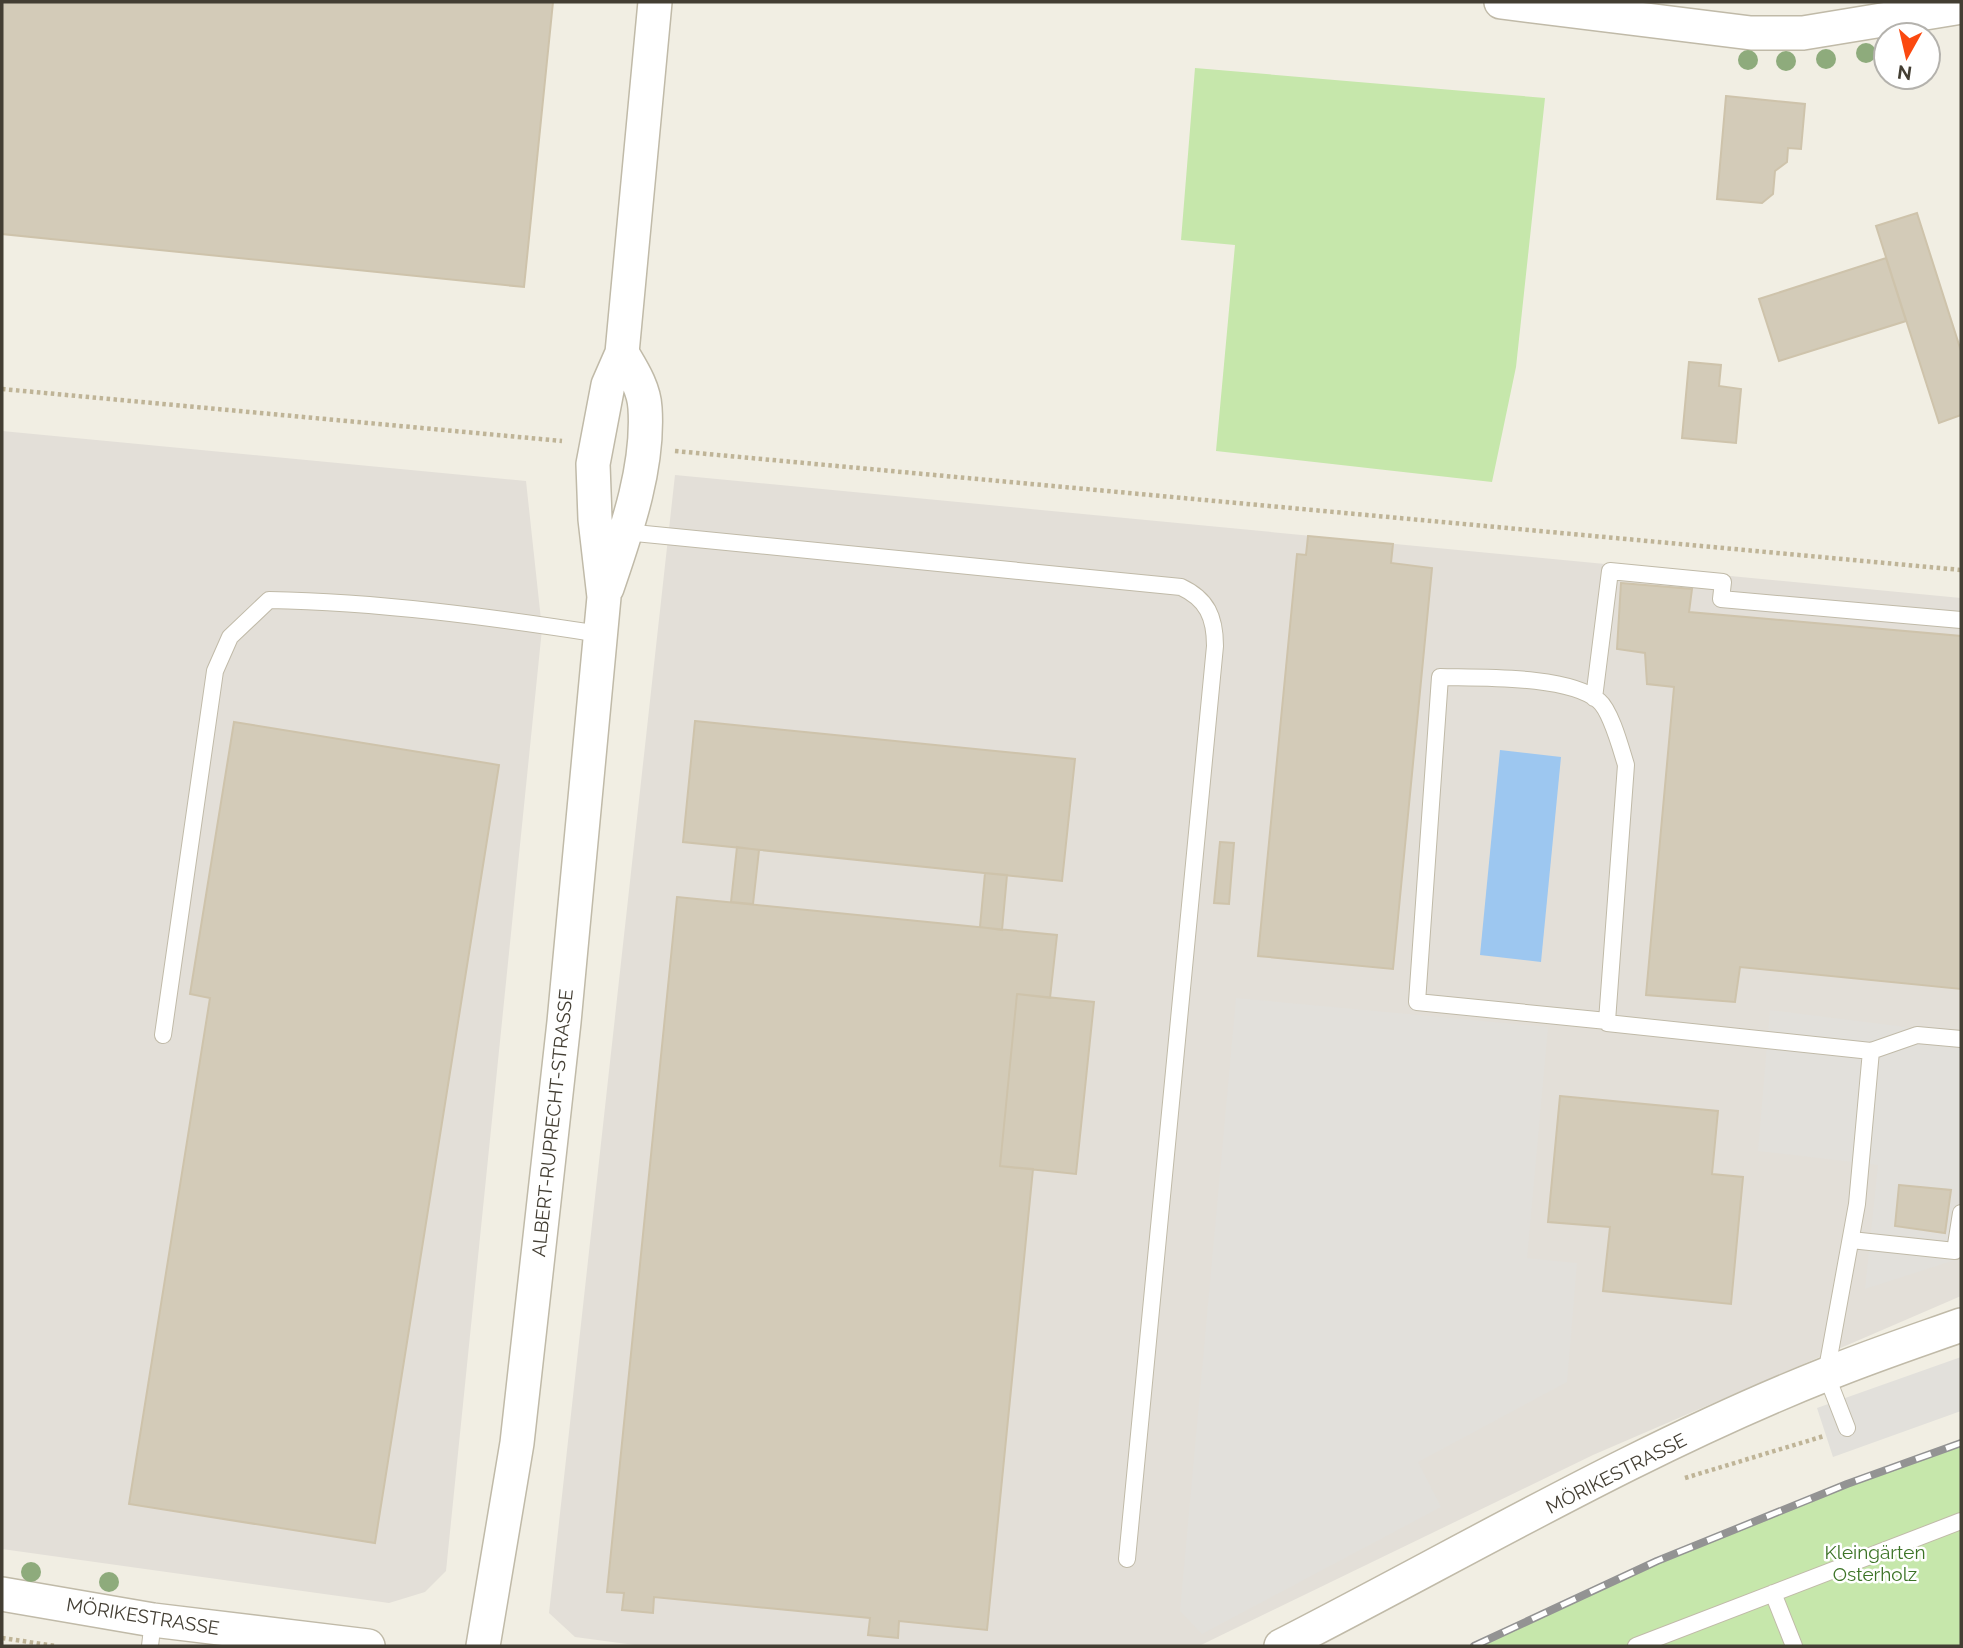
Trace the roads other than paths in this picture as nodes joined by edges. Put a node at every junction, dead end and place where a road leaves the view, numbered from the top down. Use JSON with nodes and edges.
{"nodes":[{"id":1,"x":655,"y":2,"type":"edge"},
{"id":2,"x":1501,"y":2,"type":"edge"},
{"id":3,"x":1961,"y":7,"type":"edge"},
{"id":4,"x":622,"y":353,"type":"junction"},
{"id":5,"x":625,"y":532,"type":"junction"},
{"id":6,"x":604,"y":597,"type":"junction"},
{"id":7,"x":1961,"y":620,"type":"edge"},
{"id":8,"x":600,"y":634,"type":"junction"},
{"id":9,"x":1594,"y":698,"type":"junction"},
{"id":10,"x":1607,"y":1021,"type":"junction"},
{"id":11,"x":163,"y":1035,"type":"dead end"},
{"id":12,"x":1961,"y":1039,"type":"edge"},
{"id":13,"x":1871,"y":1051,"type":"junction"},
{"id":14,"x":1961,"y":1213,"type":"edge"},
{"id":15,"x":1851,"y":1240,"type":"junction"},
{"id":16,"x":1961,"y":1325,"type":"edge"},
{"id":17,"x":1826,"y":1374,"type":"junction"},
{"id":18,"x":1847,"y":1428,"type":"dead end"},
{"id":19,"x":1961,"y":1521,"type":"edge"},
{"id":20,"x":1127,"y":1559,"type":"dead end"},
{"id":21,"x":2,"y":1594,"type":"edge"},
{"id":22,"x":1773,"y":1594,"type":"junction"},
{"id":23,"x":152,"y":1633,"type":"edge"},
{"id":24,"x":368,"y":1646,"type":"edge"},
{"id":25,"x":483,"y":1646,"type":"edge"},
{"id":26,"x":1281,"y":1646,"type":"edge"},
{"id":27,"x":1636,"y":1646,"type":"edge"},
{"id":28,"x":1794,"y":1646,"type":"edge"}],
"edges":[{"from":1,"to":4,"type":"street"},
{"from":2,"to":3,"type":"street"},
{"from":4,"to":5,"type":"street"},
{"from":4,"to":6,"type":"street"},
{"from":5,"to":6,"type":"street"},
{"from":5,"to":20,"type":"lane"},
{"from":6,"to":8,"type":"street","name":"ALBERT-RUPRECHT-STRASSE"},
{"from":7,"to":9,"type":"lane"},
{"from":8,"to":11,"type":"lane"},
{"from":8,"to":25,"type":"street","name":"ALBERT-RUPRECHT-STRASSE"},
{"from":9,"to":10,"type":"lane"},
{"from":9,"to":10,"type":"lane"},
{"from":10,"to":13,"type":"lane"},
{"from":12,"to":13,"type":"lane"},
{"from":13,"to":15,"type":"lane"},
{"from":14,"to":15,"type":"lane"},
{"from":15,"to":17,"type":"lane"},
{"from":16,"to":17,"type":"street","name":"MÖRIKESTRASSE"},
{"from":17,"to":18,"type":"lane"},
{"from":17,"to":26,"type":"street","name":"MÖRIKESTRASSE"},
{"from":19,"to":22,"type":"lane"},
{"from":21,"to":23,"type":"street","name":"MÖRIKESTRASSE"},
{"from":22,"to":27,"type":"lane"},
{"from":22,"to":28,"type":"lane"},
{"from":23,"to":24,"type":"street","name":"MÖRIKESTRASSE"}]}
